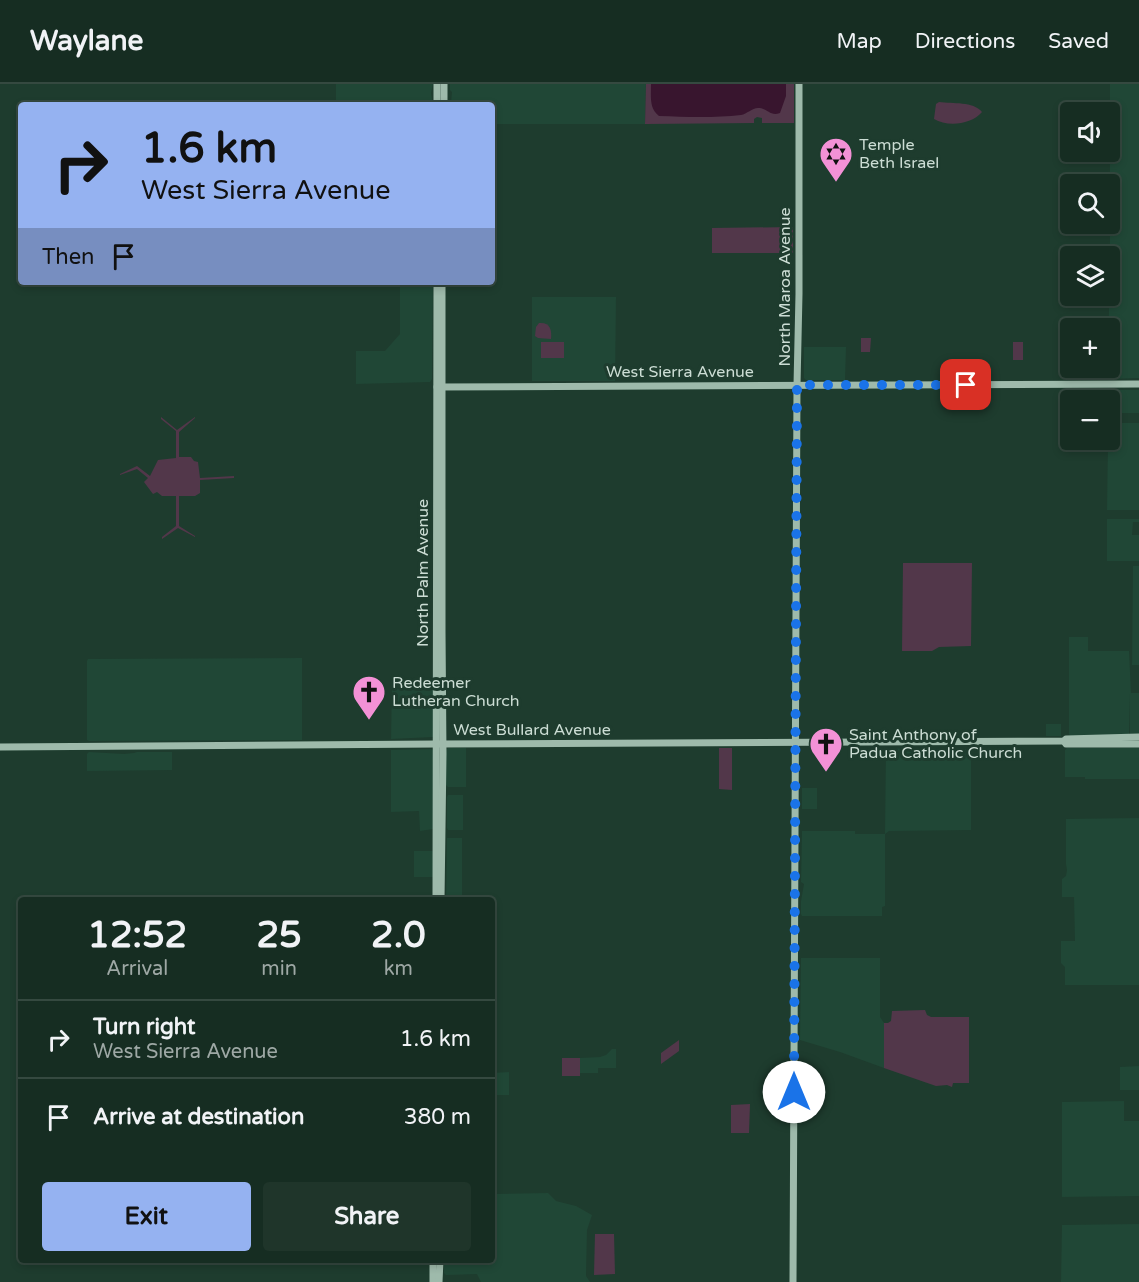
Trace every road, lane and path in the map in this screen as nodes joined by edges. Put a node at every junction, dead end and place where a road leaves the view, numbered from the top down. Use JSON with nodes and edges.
{"nodes":[{"id":1,"x":437,"y":84,"type":"edge"},
{"id":2,"x":444,"y":84,"type":"edge"},
{"id":3,"x":799,"y":84,"type":"edge"},
{"id":4,"x":437,"y":102,"type":"edge"},
{"id":5,"x":444,"y":102,"type":"edge"},
{"id":6,"x":440,"y":285,"type":"edge"},
{"id":7,"x":440,"y":285,"type":"edge"},
{"id":8,"x":1139,"y":384,"type":"edge"},
{"id":9,"x":797,"y":385,"type":"junction"},
{"id":10,"x":439,"y":387,"type":"junction"},
{"id":11,"x":436,"y":673,"type":"junction"},
{"id":12,"x":443,"y":703,"type":"junction"},
{"id":13,"x":1139,"y":737,"type":"edge"},
{"id":14,"x":1108,"y":738,"type":"junction"},
{"id":15,"x":1064,"y":741,"type":"junction"},
{"id":16,"x":796,"y":742,"type":"junction"},
{"id":17,"x":440,"y":744,"type":"junction"},
{"id":18,"x":1079,"y":744,"type":"junction"},
{"id":19,"x":1139,"y":744,"type":"edge"},
{"id":20,"x":0,"y":747,"type":"edge"},
{"id":21,"x":436,"y":897,"type":"edge"},
{"id":22,"x":441,"y":897,"type":"edge"},
{"id":23,"x":434,"y":1263,"type":"edge"},
{"id":24,"x":440,"y":1263,"type":"edge"},
{"id":25,"x":437,"y":1280,"type":"edge"},
{"id":26,"x":793,"y":1282,"type":"edge"}],
"edges":[{"from":1,"to":4,"type":"main road"},
{"from":2,"to":5,"type":"main road"},
{"from":3,"to":9,"type":"main road","name":"North Maroa Avenue"},
{"from":6,"to":10,"type":"main road","name":"North Palm Avenue"},
{"from":7,"to":10,"type":"main road","name":"North Palm Avenue"},
{"from":8,"to":9,"type":"main road","name":"West Sierra Avenue"},
{"from":9,"to":10,"type":"main road","name":"West Sierra Avenue"},
{"from":9,"to":16,"type":"main road","name":"North Maroa Avenue"},
{"from":10,"to":11,"type":"main road","name":"North Palm Avenue"},
{"from":10,"to":12,"type":"main road","name":"North Palm Avenue"},
{"from":11,"to":12,"type":"main road"},
{"from":11,"to":17,"type":"main road","name":"North Palm Avenue"},
{"from":12,"to":17,"type":"main road","name":"North Palm Avenue"},
{"from":13,"to":14,"type":"main road","name":"West Bullard Avenue"},
{"from":14,"to":15,"type":"main road","name":"West Bullard Avenue"},
{"from":14,"to":18,"type":"main road"},
{"from":15,"to":16,"type":"main road","name":"West Bullard Avenue"},
{"from":15,"to":18,"type":"main road","name":"West Bullard Avenue"},
{"from":16,"to":17,"type":"main road","name":"West Bullard Avenue"},
{"from":16,"to":26,"type":"main road","name":"North Maroa Avenue"},
{"from":17,"to":20,"type":"main road","name":"West Bullard Avenue"},
{"from":17,"to":21,"type":"main road","name":"North Palm Avenue"},
{"from":17,"to":22,"type":"main road","name":"North Palm Avenue"},
{"from":18,"to":19,"type":"main road","name":"West Bullard Avenue"},
{"from":23,"to":25,"type":"main road"},
{"from":24,"to":25,"type":"main road"}]}
